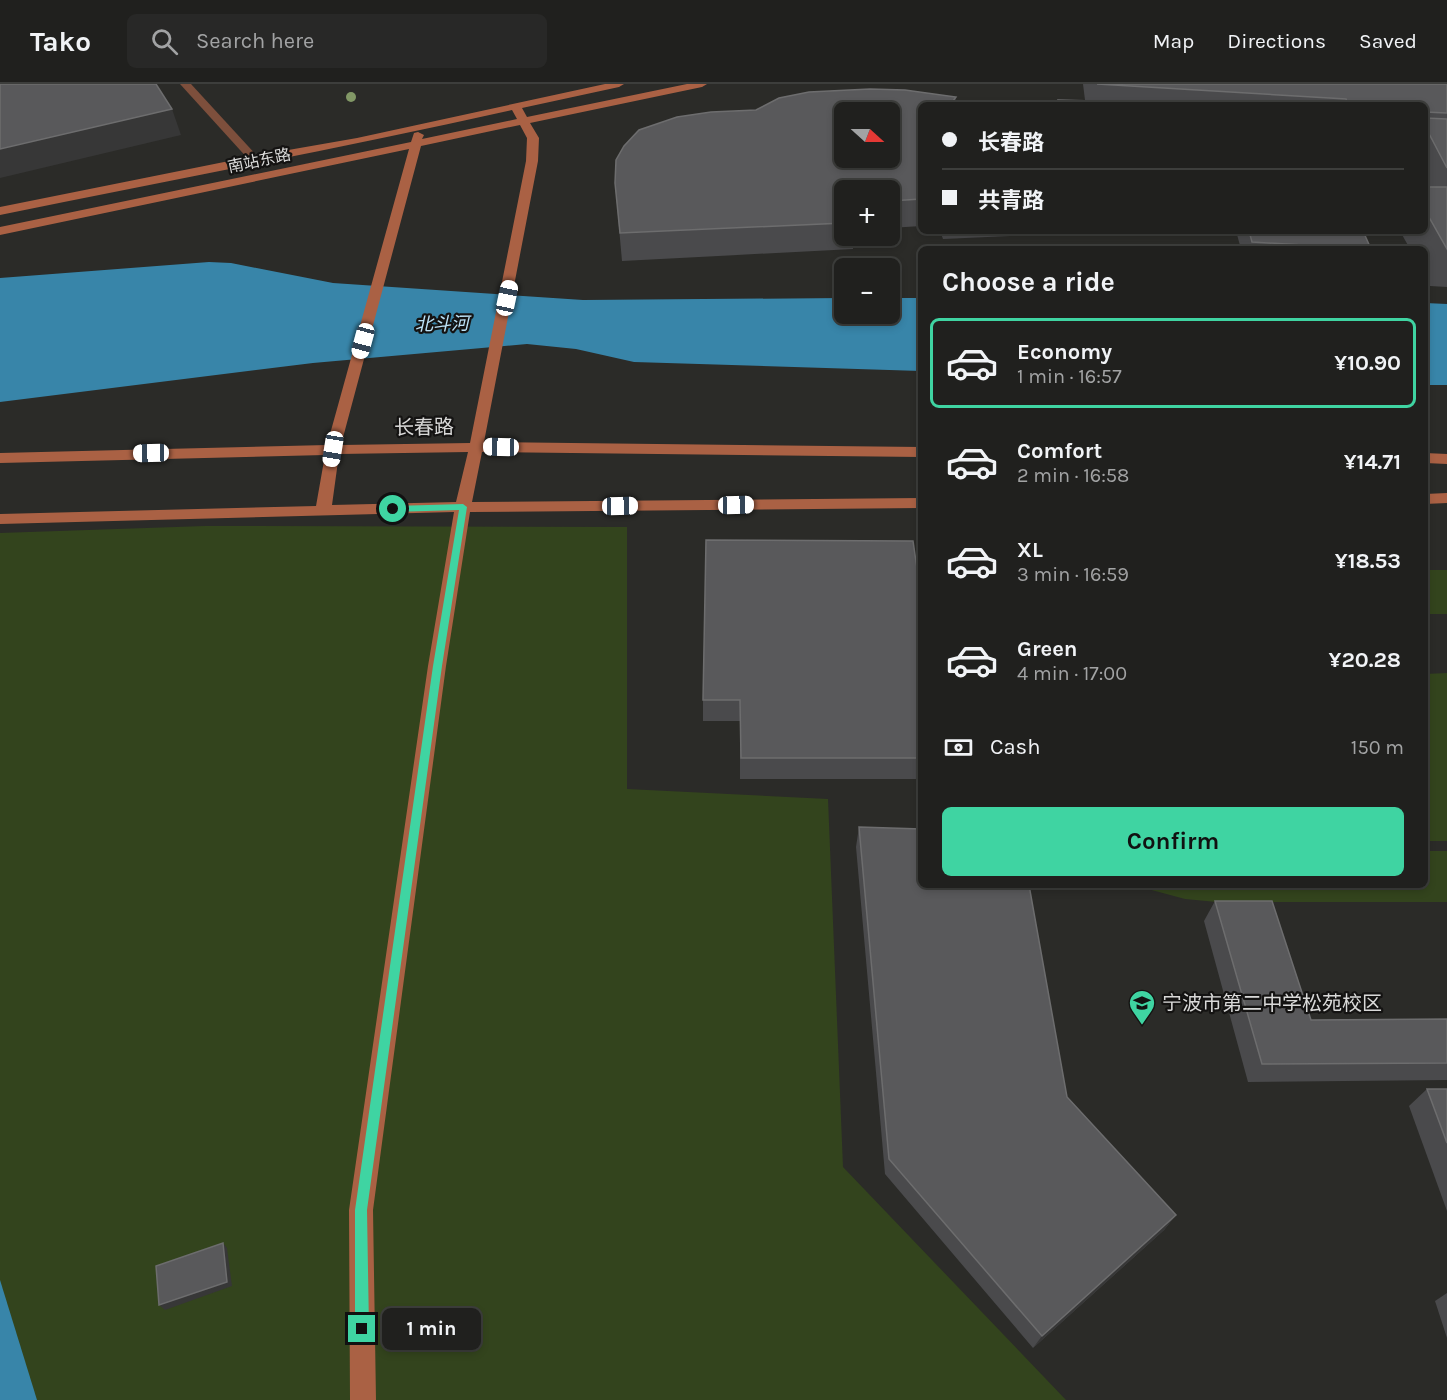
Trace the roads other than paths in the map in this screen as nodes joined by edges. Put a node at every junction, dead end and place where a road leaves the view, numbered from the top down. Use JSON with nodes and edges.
{"nodes":[{"id":1,"x":185,"y":84,"type":"edge"},
{"id":2,"x":619,"y":84,"type":"edge"},
{"id":3,"x":702,"y":84,"type":"edge"},
{"id":4,"x":515,"y":106,"type":"junction"},
{"id":5,"x":525,"y":122,"type":"junction"},
{"id":6,"x":420,"y":127,"type":"junction"},
{"id":7,"x":417,"y":144,"type":"junction"},
{"id":8,"x":254,"y":159,"type":"junction"},
{"id":9,"x":0,"y":211,"type":"edge"},
{"id":10,"x":0,"y":231,"type":"edge"},
{"id":11,"x":477,"y":447,"type":"junction"},
{"id":12,"x":333,"y":449,"type":"junction"},
{"id":13,"x":918,"y":452,"type":"edge"},
{"id":14,"x":0,"y":458,"type":"edge"},
{"id":15,"x":1428,"y":458,"type":"edge"},
{"id":16,"x":1447,"y":459,"type":"edge"},
{"id":17,"x":1447,"y":498,"type":"edge"},
{"id":18,"x":1428,"y":499,"type":"edge"},
{"id":19,"x":918,"y":503,"type":"edge"},
{"id":20,"x":463,"y":507,"type":"junction"},
{"id":21,"x":323,"y":511,"type":"junction"},
{"id":22,"x":0,"y":519,"type":"edge"},
{"id":23,"x":363,"y":1400,"type":"edge"}],
"edges":[{"from":1,"to":8,"type":"street"},
{"from":2,"to":4,"type":"main road","name":"南站东路"},
{"from":3,"to":5,"type":"main road","name":"南站东路"},
{"from":4,"to":5,"type":"main road"},
{"from":4,"to":6,"type":"main road","name":"南站东路"},
{"from":5,"to":7,"type":"main road","name":"南站东路"},
{"from":5,"to":11,"type":"main road"},
{"from":6,"to":7,"type":"main road"},
{"from":6,"to":8,"type":"main road","name":"南站东路"},
{"from":7,"to":10,"type":"main road","name":"南站东路"},
{"from":7,"to":12,"type":"main road"},
{"from":8,"to":9,"type":"main road","name":"南站东路"},
{"from":11,"to":12,"type":"main road","name":"长春路"},
{"from":11,"to":13,"type":"main road","name":"长春路"},
{"from":11,"to":20,"type":"main road"},
{"from":12,"to":14,"type":"main road","name":"长春路"},
{"from":12,"to":21,"type":"main road"},
{"from":15,"to":16,"type":"main road"},
{"from":17,"to":18,"type":"main road"},
{"from":19,"to":20,"type":"main road"},
{"from":20,"to":21,"type":"main road"},
{"from":20,"to":23,"type":"main road"},
{"from":21,"to":22,"type":"main road"}]}
